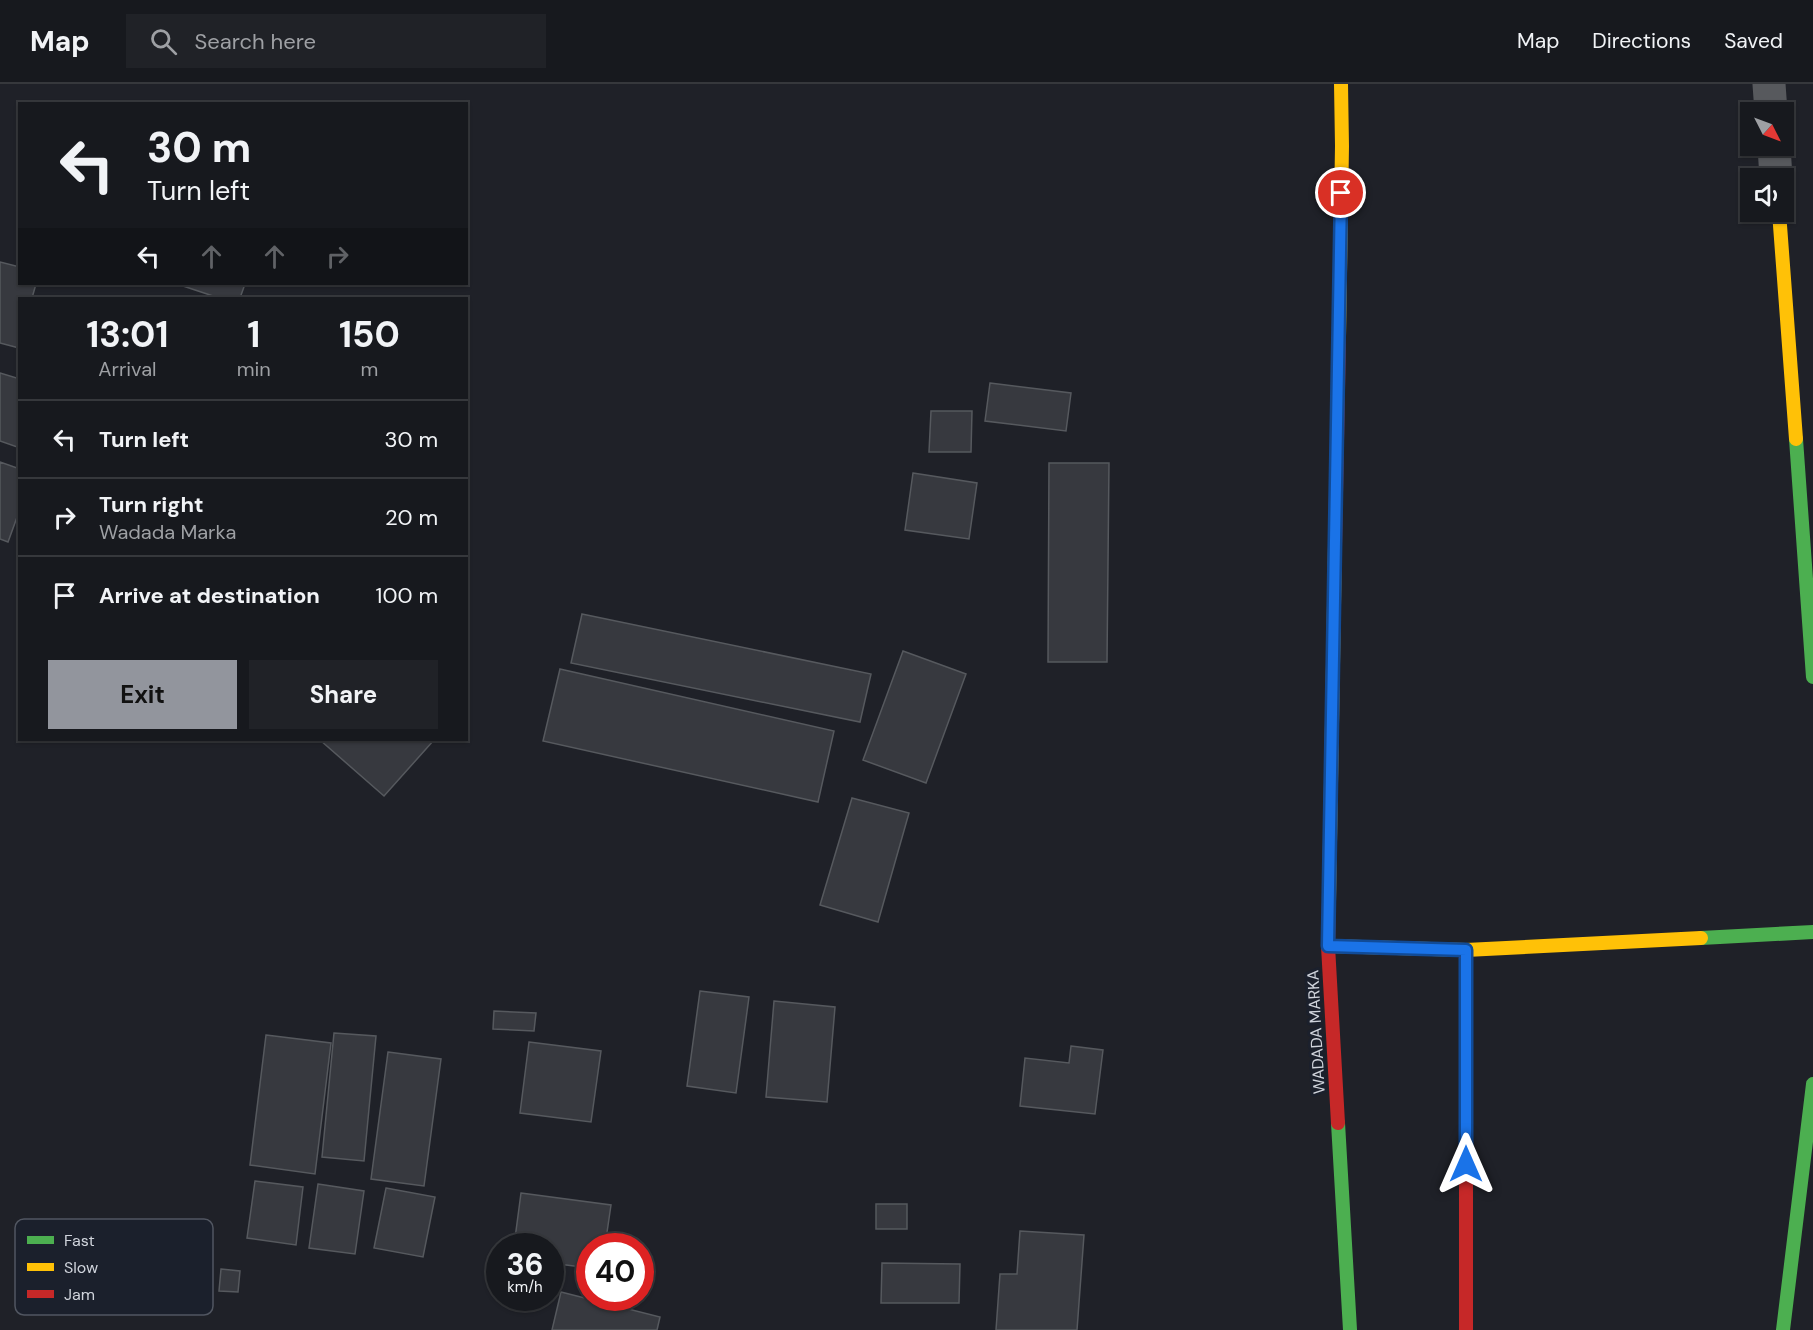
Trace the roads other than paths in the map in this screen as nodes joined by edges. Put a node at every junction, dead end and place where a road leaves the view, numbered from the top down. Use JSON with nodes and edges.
{"nodes":[{"id":1,"x":1341,"y":84,"type":"edge"},
{"id":2,"x":1769,"y":84,"type":"edge"},
{"id":3,"x":1770,"y":102,"type":"edge"},
{"id":4,"x":1780,"y":222,"type":"edge"},
{"id":5,"x":1813,"y":677,"type":"edge"},
{"id":6,"x":1813,"y":932,"type":"edge"},
{"id":7,"x":1328,"y":946,"type":"junction"},
{"id":8,"x":1466,"y":950,"type":"junction"},
{"id":9,"x":1813,"y":1084,"type":"edge"},
{"id":10,"x":1350,"y":1330,"type":"edge"},
{"id":11,"x":1466,"y":1330,"type":"edge"},
{"id":12,"x":1783,"y":1330,"type":"edge"}],
"edges":[{"from":1,"to":7,"type":"street","name":"WADADA MARKA"},
{"from":2,"to":3,"type":"street"},
{"from":4,"to":5,"type":"street"},
{"from":6,"to":8,"type":"street"},
{"from":7,"to":8,"type":"street"},
{"from":7,"to":10,"type":"street","name":"WADADA MARKA"},
{"from":8,"to":11,"type":"street"},
{"from":9,"to":12,"type":"street"}]}
